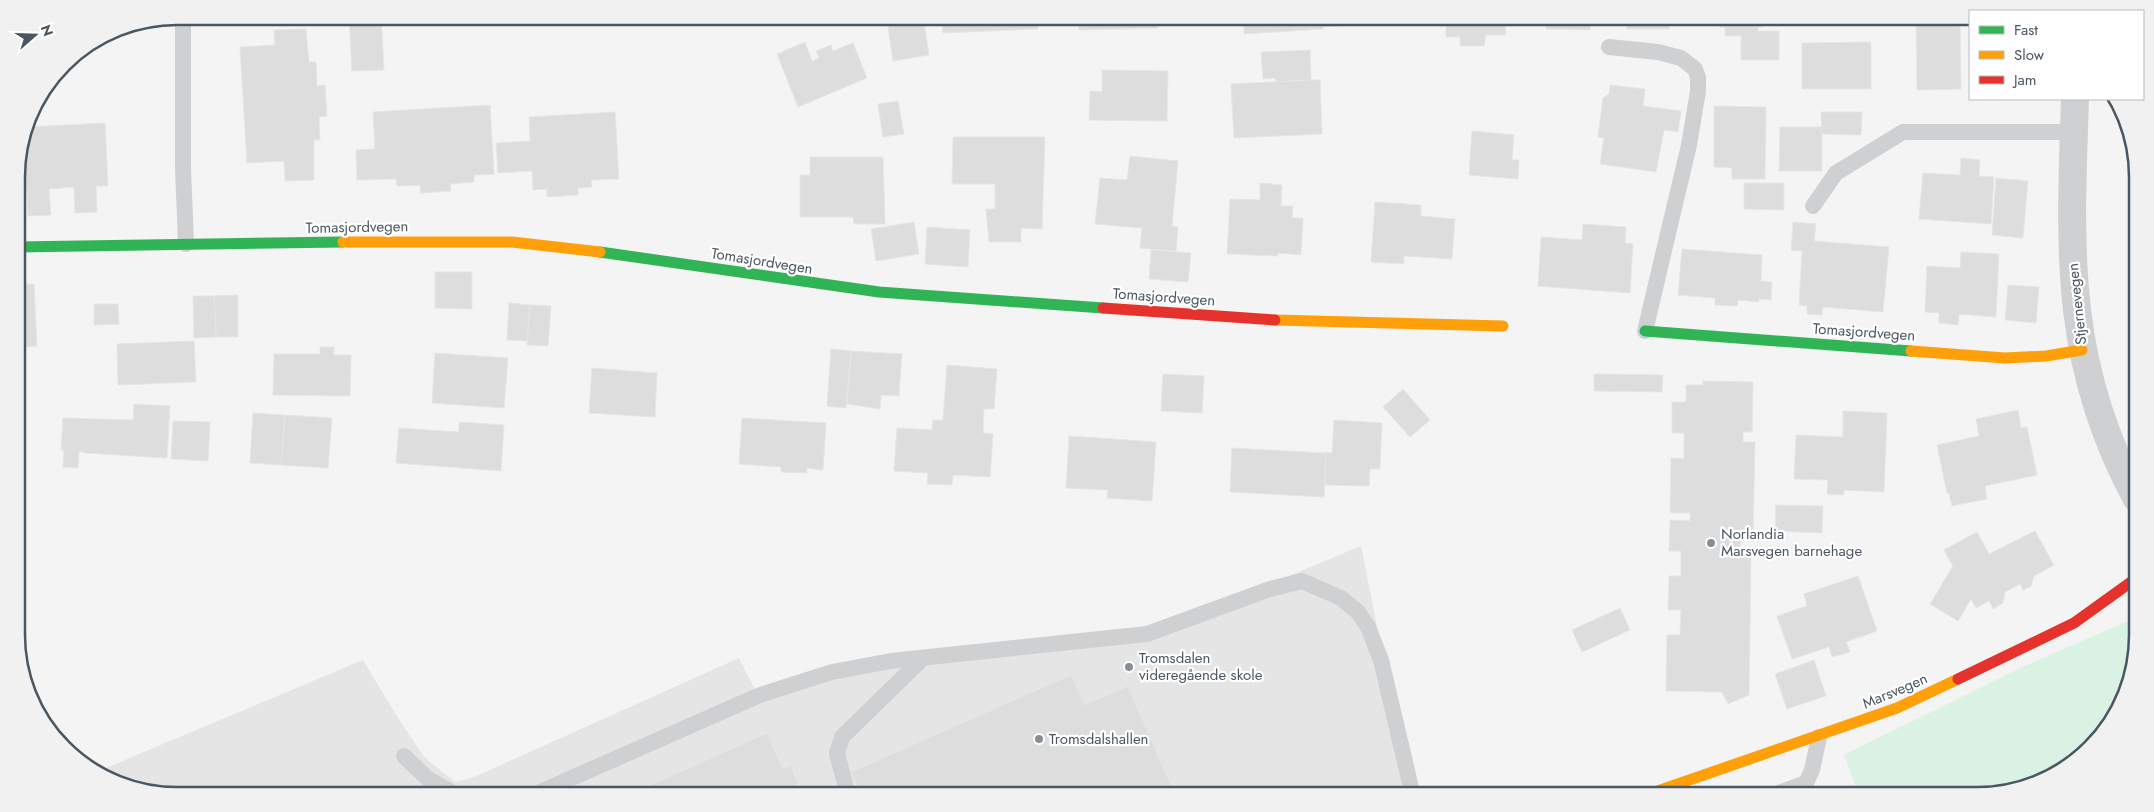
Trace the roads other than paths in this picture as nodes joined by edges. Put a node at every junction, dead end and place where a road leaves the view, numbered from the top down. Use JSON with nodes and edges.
{"nodes":[{"id":1,"x":183,"y":25,"type":"edge"},
{"id":2,"x":1609,"y":47,"type":"dead end"},
{"id":3,"x":2074,"y":100,"type":"edge"},
{"id":4,"x":2074,"y":132,"type":"junction"},
{"id":5,"x":1813,"y":206,"type":"dead end"},
{"id":6,"x":186,"y":244,"type":"junction"},
{"id":7,"x":25,"y":247,"type":"edge"},
{"id":8,"x":1503,"y":326,"type":"dead end"},
{"id":9,"x":1645,"y":331,"type":"joint"},
{"id":10,"x":2082,"y":350,"type":"junction"},
{"id":11,"x":2129,"y":482,"type":"edge"},
{"id":12,"x":2129,"y":583,"type":"edge"},
{"id":13,"x":923,"y":658,"type":"junction"},
{"id":14,"x":1819,"y":737,"type":"junction"},
{"id":15,"x":404,"y":756,"type":"dead end"},
{"id":16,"x":442,"y":787,"type":"edge"},
{"id":17,"x":552,"y":787,"type":"edge"},
{"id":18,"x":846,"y":787,"type":"edge"},
{"id":19,"x":1411,"y":787,"type":"edge"},
{"id":20,"x":1672,"y":787,"type":"edge"},
{"id":21,"x":1796,"y":787,"type":"edge"}],
"edges":[{"from":1,"to":6,"type":"lane"},
{"from":2,"to":9,"type":"lane"},
{"from":3,"to":4,"type":"street","name":"Stjernevegen"},
{"from":4,"to":5,"type":"lane"},
{"from":4,"to":10,"type":"street","name":"Stjernevegen"},
{"from":6,"to":7,"type":"street","name":"Tomasjordvegen"},
{"from":6,"to":8,"type":"street","name":"Tomasjordvegen"},
{"from":9,"to":10,"type":"street","name":"Tomasjordvegen"},
{"from":10,"to":11,"type":"street","name":"Stjernevegen"},
{"from":12,"to":14,"type":"street","name":"Marsvegen"},
{"from":13,"to":17,"type":"lane"},
{"from":13,"to":18,"type":"lane"},
{"from":13,"to":19,"type":"lane"},
{"from":14,"to":20,"type":"street","name":"Marsvegen"},
{"from":14,"to":21,"type":"lane"},
{"from":15,"to":16,"type":"lane"}]}
